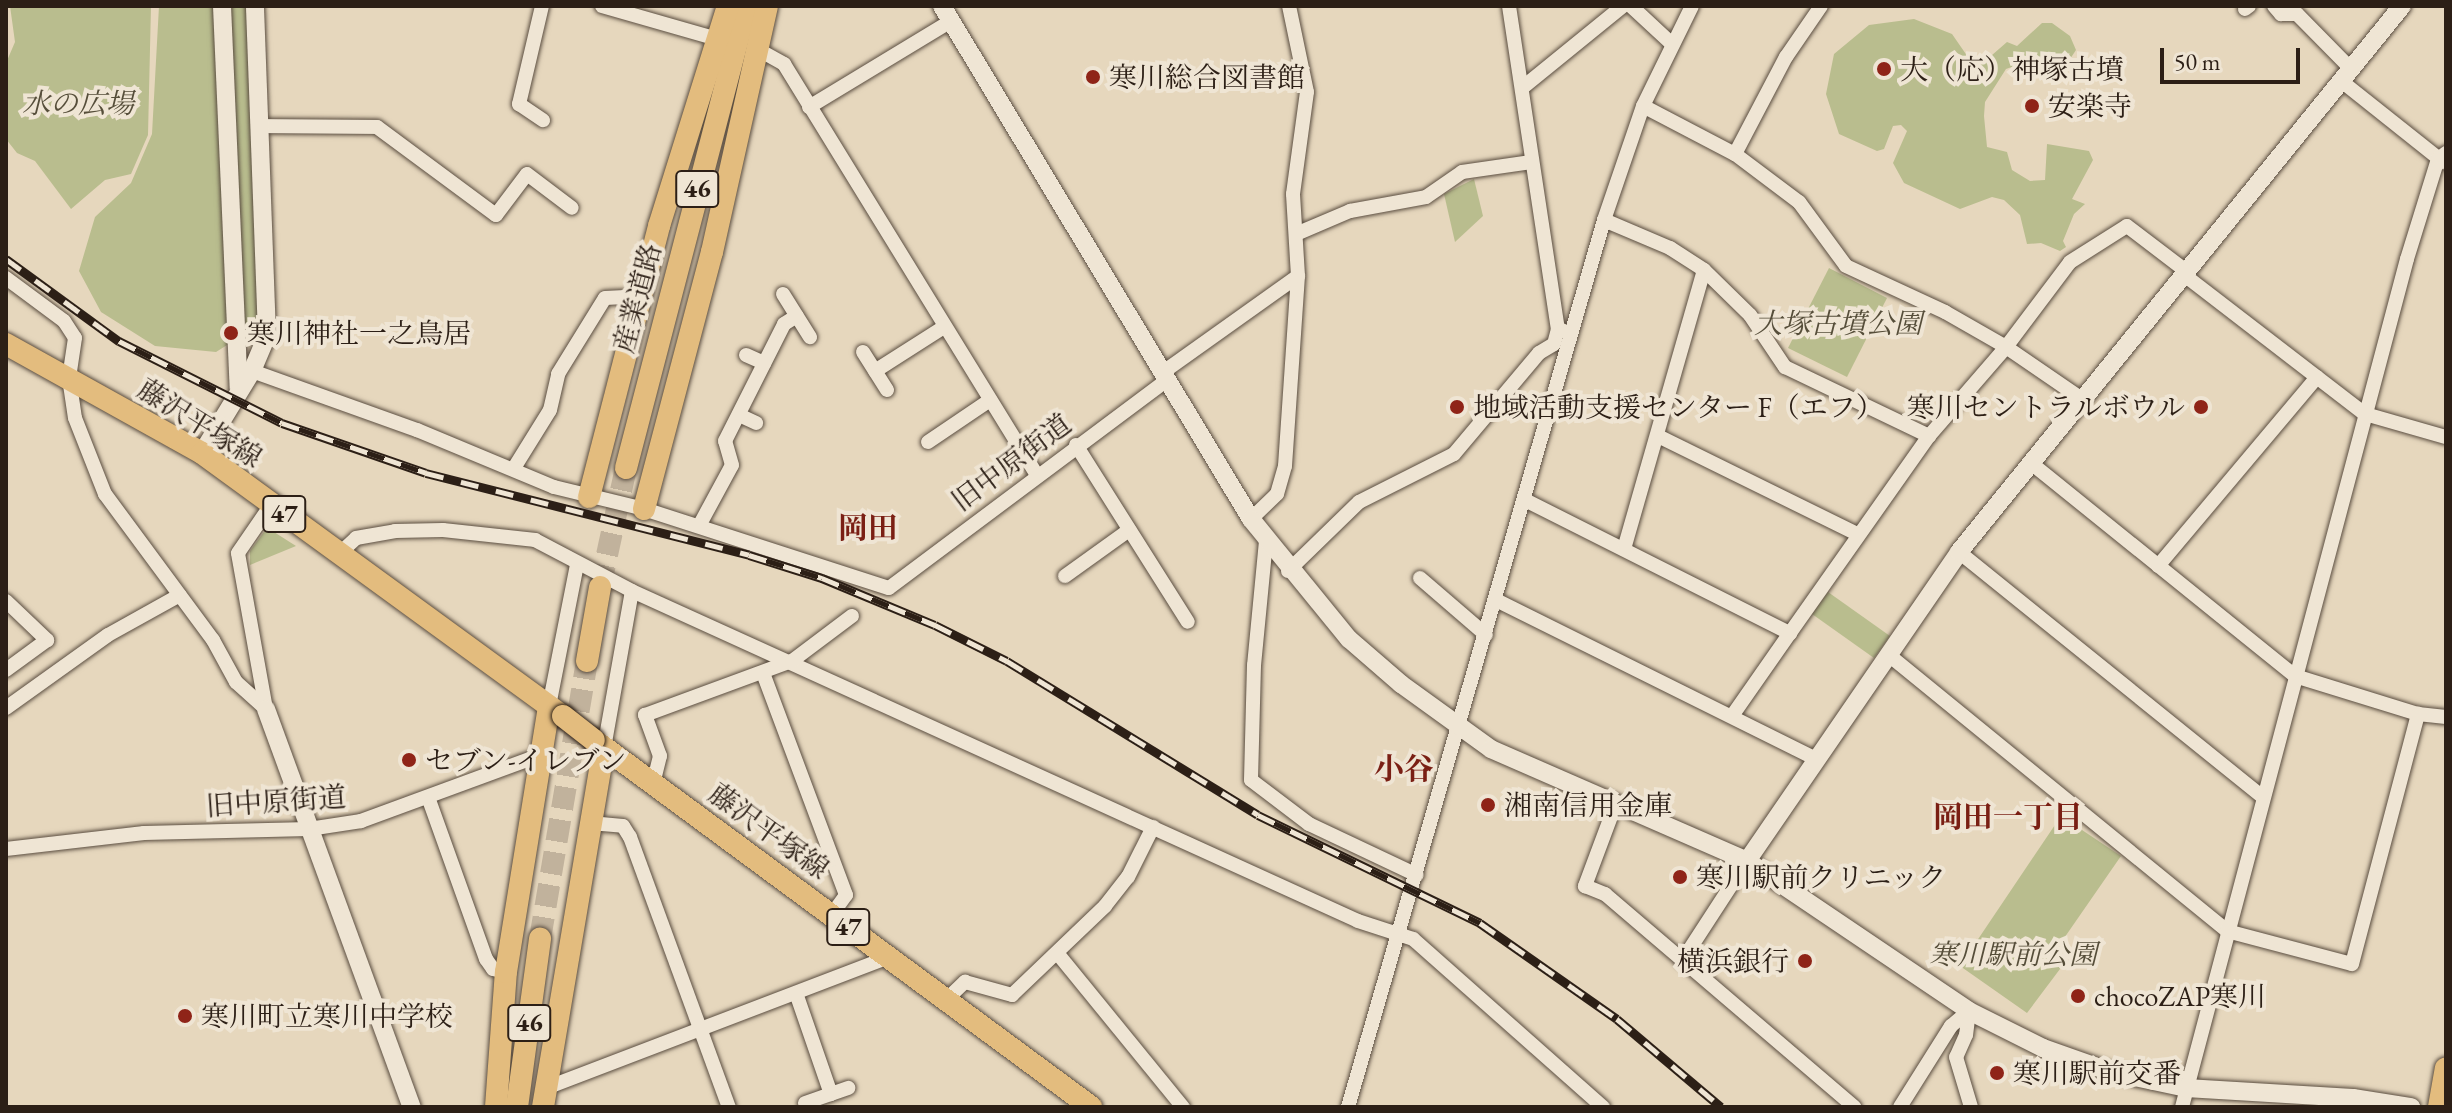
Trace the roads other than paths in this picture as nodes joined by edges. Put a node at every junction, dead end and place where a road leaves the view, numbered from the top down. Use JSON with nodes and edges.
{"nodes":[{"id":1,"x":222,"y":6,"type":"edge"},
{"id":2,"x":255,"y":6,"type":"edge"},
{"id":3,"x":542,"y":6,"type":"edge"},
{"id":4,"x":602,"y":6,"type":"edge"},
{"id":5,"x":728,"y":6,"type":"edge"},
{"id":6,"x":746,"y":6,"type":"edge"},
{"id":7,"x":767,"y":6,"type":"edge"},
{"id":8,"x":1289,"y":6,"type":"edge"},
{"id":9,"x":1509,"y":6,"type":"edge"},
{"id":10,"x":1623,"y":6,"type":"edge"},
{"id":11,"x":1631,"y":6,"type":"edge"},
{"id":12,"x":1692,"y":6,"type":"edge"},
{"id":13,"x":1821,"y":6,"type":"edge"},
{"id":14,"x":2274,"y":6,"type":"edge"},
{"id":15,"x":2402,"y":6,"type":"edge"},
{"id":16,"x":2301,"y":10,"type":"edge"},
{"id":17,"x":947,"y":13,"type":"edge"},
{"id":18,"x":717,"y":39,"type":"junction"},
{"id":19,"x":1672,"y":44,"type":"junction"},
{"id":20,"x":759,"y":50,"type":"junction"},
{"id":21,"x":2345,"y":74,"type":"junction"},
{"id":22,"x":1522,"y":88,"type":"junction"},
{"id":23,"x":1643,"y":106,"type":"junction"},
{"id":24,"x":809,"y":107,"type":"junction"},
{"id":25,"x":543,"y":120,"type":"dead end"},
{"id":26,"x":259,"y":126,"type":"junction"},
{"id":27,"x":1735,"y":154,"type":"junction"},
{"id":28,"x":2443,"y":159,"type":"edge"},
{"id":29,"x":1531,"y":162,"type":"junction"},
{"id":30,"x":572,"y":208,"type":"dead end"},
{"id":31,"x":1604,"y":220,"type":"junction"},
{"id":32,"x":1296,"y":234,"type":"junction"},
{"id":33,"x":1704,"y":270,"type":"junction"},
{"id":34,"x":2184,"y":273,"type":"junction"},
{"id":35,"x":1298,"y":276,"type":"junction"},
{"id":36,"x":6,"y":278,"type":"edge"},
{"id":37,"x":783,"y":294,"type":"dead end"},
{"id":38,"x":640,"y":296,"type":"junction"},
{"id":39,"x":797,"y":316,"type":"junction"},
{"id":40,"x":944,"y":327,"type":"junction"},
{"id":41,"x":1565,"y":331,"type":"junction"},
{"id":42,"x":810,"y":337,"type":"dead end"},
{"id":43,"x":6,"y":344,"type":"edge"},
{"id":44,"x":238,"y":347,"type":"junction"},
{"id":45,"x":265,"y":347,"type":"junction"},
{"id":46,"x":2006,"y":347,"type":"junction"},
{"id":47,"x":863,"y":352,"type":"dead end"},
{"id":48,"x":746,"y":355,"type":"dead end"},
{"id":49,"x":764,"y":363,"type":"junction"},
{"id":50,"x":252,"y":371,"type":"junction"},
{"id":51,"x":875,"y":371,"type":"junction"},
{"id":52,"x":1165,"y":377,"type":"junction"},
{"id":53,"x":2317,"y":377,"type":"junction"},
{"id":54,"x":69,"y":378,"type":"junction"},
{"id":55,"x":239,"y":388,"type":"junction"},
{"id":56,"x":887,"y":390,"type":"dead end"},
{"id":57,"x":2082,"y":399,"type":"junction"},
{"id":58,"x":990,"y":400,"type":"junction"},
{"id":59,"x":2365,"y":414,"type":"junction"},
{"id":60,"x":739,"y":415,"type":"junction"},
{"id":61,"x":756,"y":423,"type":"dead end"},
{"id":62,"x":1658,"y":436,"type":"junction"},
{"id":63,"x":1929,"y":436,"type":"junction"},
{"id":64,"x":2446,"y":437,"type":"edge"},
{"id":65,"x":928,"y":442,"type":"dead end"},
{"id":66,"x":1076,"y":445,"type":"junction"},
{"id":67,"x":202,"y":453,"type":"junction"},
{"id":68,"x":2031,"y":463,"type":"junction"},
{"id":69,"x":514,"y":468,"type":"junction"},
{"id":70,"x":626,"y":468,"type":"tunnel mouth"},
{"id":71,"x":1036,"y":474,"type":"junction"},
{"id":72,"x":589,"y":497,"type":"junction"},
{"id":73,"x":1525,"y":500,"type":"junction"},
{"id":74,"x":271,"y":505,"type":"junction"},
{"id":75,"x":644,"y":509,"type":"junction"},
{"id":76,"x":1251,"y":519,"type":"junction"},
{"id":77,"x":699,"y":526,"type":"junction"},
{"id":78,"x":1129,"y":530,"type":"junction"},
{"id":79,"x":1857,"y":534,"type":"junction"},
{"id":80,"x":1266,"y":541,"type":"junction"},
{"id":81,"x":1624,"y":549,"type":"junction"},
{"id":82,"x":1959,"y":552,"type":"junction"},
{"id":83,"x":339,"y":554,"type":"junction"},
{"id":84,"x":577,"y":565,"type":"junction"},
{"id":85,"x":2158,"y":566,"type":"junction"},
{"id":86,"x":1288,"y":571,"type":"junction"},
{"id":87,"x":1065,"y":576,"type":"dead end"},
{"id":88,"x":1420,"y":578,"type":"dead end"},
{"id":89,"x":600,"y":587,"type":"tunnel mouth"},
{"id":90,"x":632,"y":591,"type":"junction"},
{"id":91,"x":180,"y":595,"type":"junction"},
{"id":92,"x":1496,"y":600,"type":"junction"},
{"id":93,"x":6,"y":601,"type":"edge"},
{"id":94,"x":852,"y":616,"type":"dead end"},
{"id":95,"x":1188,"y":622,"type":"dead end"},
{"id":96,"x":1790,"y":633,"type":"junction"},
{"id":97,"x":1486,"y":635,"type":"junction"},
{"id":98,"x":1890,"y":656,"type":"junction"},
{"id":99,"x":587,"y":661,"type":"tunnel mouth"},
{"id":100,"x":792,"y":661,"type":"junction"},
{"id":101,"x":6,"y":670,"type":"edge"},
{"id":102,"x":763,"y":673,"type":"junction"},
{"id":103,"x":2295,"y":676,"type":"junction"},
{"id":104,"x":6,"y":708,"type":"edge"},
{"id":105,"x":266,"y":709,"type":"junction"},
{"id":106,"x":556,"y":711,"type":"junction"},
{"id":107,"x":2418,"y":714,"type":"junction"},
{"id":108,"x":1732,"y":716,"type":"junction"},
{"id":109,"x":2446,"y":717,"type":"edge"},
{"id":110,"x":1461,"y":728,"type":"junction"},
{"id":111,"x":599,"y":744,"type":"junction"},
{"id":112,"x":538,"y":756,"type":"junction"},
{"id":113,"x":1817,"y":759,"type":"junction"},
{"id":114,"x":653,"y":784,"type":"junction"},
{"id":115,"x":428,"y":797,"type":"junction"},
{"id":116,"x":2263,"y":797,"type":"junction"},
{"id":117,"x":1616,"y":803,"type":"junction"},
{"id":118,"x":590,"y":823,"type":"junction"},
{"id":119,"x":1153,"y":827,"type":"junction"},
{"id":120,"x":309,"y":829,"type":"junction"},
{"id":121,"x":6,"y":849,"type":"edge"},
{"id":122,"x":1747,"y":861,"type":"junction"},
{"id":123,"x":1417,"y":875,"type":"junction"},
{"id":124,"x":832,"y":914,"type":"junction"},
{"id":125,"x":2227,"y":931,"type":"junction"},
{"id":126,"x":1399,"y":934,"type":"junction"},
{"id":127,"x":540,"y":939,"type":"tunnel mouth"},
{"id":128,"x":1058,"y":954,"type":"junction"},
{"id":129,"x":887,"y":958,"type":"junction"},
{"id":130,"x":1682,"y":961,"type":"junction"},
{"id":131,"x":506,"y":972,"type":"junction"},
{"id":132,"x":796,"y":993,"type":"junction"},
{"id":133,"x":945,"y":1001,"type":"junction"},
{"id":134,"x":1969,"y":1011,"type":"junction"},
{"id":135,"x":701,"y":1030,"type":"junction"},
{"id":136,"x":2446,"y":1069,"type":"edge"},
{"id":137,"x":848,"y":1088,"type":"dead end"},
{"id":138,"x":2186,"y":1088,"type":"junction"},
{"id":139,"x":831,"y":1094,"type":"junction"},
{"id":140,"x":545,"y":1098,"type":"edge"},
{"id":141,"x":805,"y":1103,"type":"dead end"},
{"id":142,"x":412,"y":1107,"type":"edge"},
{"id":143,"x":496,"y":1107,"type":"edge"},
{"id":144,"x":517,"y":1107,"type":"edge"},
{"id":145,"x":729,"y":1107,"type":"edge"},
{"id":146,"x":1091,"y":1107,"type":"edge"},
{"id":147,"x":1183,"y":1107,"type":"edge"},
{"id":148,"x":1348,"y":1107,"type":"edge"},
{"id":149,"x":1603,"y":1107,"type":"edge"},
{"id":150,"x":1854,"y":1107,"type":"edge"},
{"id":151,"x":1900,"y":1107,"type":"edge"},
{"id":152,"x":1971,"y":1107,"type":"edge"},
{"id":153,"x":2182,"y":1107,"type":"edge"},
{"id":154,"x":2411,"y":1107,"type":"edge"},
{"id":155,"x":2439,"y":1107,"type":"edge"}],
"edges":[{"from":1,"to":44,"type":"street"},
{"from":2,"to":26,"type":"street"},
{"from":3,"to":25,"type":"street"},
{"from":4,"to":18,"type":"street"},
{"from":5,"to":18,"type":"main road"},
{"from":6,"to":70,"type":"main road","name":"産業道路","number":"46"},
{"from":7,"to":20,"type":"main road"},
{"from":8,"to":32,"type":"street"},
{"from":9,"to":22,"type":"street"},
{"from":10,"to":22,"type":"street"},
{"from":11,"to":19,"type":"street"},
{"from":12,"to":19,"type":"street"},
{"from":13,"to":27,"type":"street"},
{"from":14,"to":16,"type":"street"},
{"from":15,"to":21,"type":"street"},
{"from":16,"to":21,"type":"street"},
{"from":17,"to":24,"type":"street"},
{"from":17,"to":52,"type":"street"},
{"from":18,"to":38,"type":"main road"},
{"from":19,"to":23,"type":"street"},
{"from":20,"to":24,"type":"street"},
{"from":20,"to":75,"type":"main road"},
{"from":21,"to":28,"type":"street"},
{"from":21,"to":34,"type":"street"},
{"from":22,"to":29,"type":"street"},
{"from":23,"to":27,"type":"street"},
{"from":23,"to":31,"type":"street"},
{"from":24,"to":40,"type":"street"},
{"from":26,"to":30,"type":"street"},
{"from":26,"to":45,"type":"street"},
{"from":27,"to":46,"type":"street"},
{"from":28,"to":59,"type":"street"},
{"from":29,"to":32,"type":"street"},
{"from":29,"to":41,"type":"street"},
{"from":31,"to":33,"type":"street"},
{"from":31,"to":41,"type":"street"},
{"from":32,"to":35,"type":"street"},
{"from":33,"to":62,"type":"street"},
{"from":33,"to":63,"type":"street"},
{"from":34,"to":46,"type":"street"},
{"from":34,"to":53,"type":"street"},
{"from":34,"to":57,"type":"street"},
{"from":35,"to":52,"type":"street","name":"旧中原街道"},
{"from":35,"to":76,"type":"street"},
{"from":36,"to":54,"type":"street"},
{"from":37,"to":39,"type":"street"},
{"from":38,"to":69,"type":"street"},
{"from":38,"to":72,"type":"main road"},
{"from":39,"to":42,"type":"street"},
{"from":39,"to":49,"type":"street"},
{"from":40,"to":51,"type":"street"},
{"from":40,"to":58,"type":"street"},
{"from":41,"to":73,"type":"street"},
{"from":41,"to":86,"type":"street"},
{"from":43,"to":54,"type":"main road","name":"藤沢平塚線","number":"47"},
{"from":44,"to":45,"type":"street"},
{"from":44,"to":55,"type":"street"},
{"from":45,"to":50,"type":"street"},
{"from":46,"to":57,"type":"street"},
{"from":46,"to":63,"type":"street"},
{"from":47,"to":51,"type":"street"},
{"from":48,"to":49,"type":"street"},
{"from":49,"to":60,"type":"street"},
{"from":50,"to":55,"type":"street"},
{"from":50,"to":69,"type":"street"},
{"from":51,"to":56,"type":"street"},
{"from":52,"to":66,"type":"street","name":"旧中原街道"},
{"from":52,"to":76,"type":"street"},
{"from":53,"to":59,"type":"street"},
{"from":53,"to":85,"type":"street"},
{"from":54,"to":67,"type":"main road","name":"藤沢平塚線","number":"47"},
{"from":54,"to":91,"type":"street"},
{"from":55,"to":67,"type":"street"},
{"from":57,"to":68,"type":"street"},
{"from":58,"to":65,"type":"street"},
{"from":58,"to":71,"type":"street"},
{"from":59,"to":64,"type":"street"},
{"from":59,"to":103,"type":"street"},
{"from":60,"to":61,"type":"street"},
{"from":60,"to":77,"type":"street"},
{"from":62,"to":79,"type":"street"},
{"from":62,"to":81,"type":"street"},
{"from":63,"to":79,"type":"street"},
{"from":66,"to":71,"type":"street","name":"旧中原街道"},
{"from":66,"to":78,"type":"street"},
{"from":67,"to":74,"type":"main road","name":"藤沢平塚線","number":"47"},
{"from":68,"to":82,"type":"street"},
{"from":68,"to":85,"type":"street"},
{"from":69,"to":72,"type":"street"},
{"from":71,"to":77,"type":"street","name":"旧中原街道"},
{"from":72,"to":75,"type":"street"},
{"from":73,"to":81,"type":"street"},
{"from":73,"to":92,"type":"street"},
{"from":74,"to":83,"type":"main road","name":"藤沢平塚線","number":"47"},
{"from":74,"to":105,"type":"street"},
{"from":75,"to":77,"type":"street"},
{"from":76,"to":80,"type":"street"},
{"from":78,"to":87,"type":"street"},
{"from":78,"to":95,"type":"street"},
{"from":79,"to":96,"type":"street"},
{"from":80,"to":86,"type":"street"},
{"from":80,"to":123,"type":"street"},
{"from":81,"to":96,"type":"street"},
{"from":82,"to":98,"type":"street"},
{"from":82,"to":116,"type":"street"},
{"from":83,"to":84,"type":"street"},
{"from":83,"to":106,"type":"main road","name":"藤沢平塚線","number":"47"},
{"from":84,"to":90,"type":"street"},
{"from":84,"to":106,"type":"street"},
{"from":85,"to":103,"type":"street"},
{"from":86,"to":110,"type":"street"},
{"from":88,"to":97,"type":"street"},
{"from":89,"to":99,"type":"main road"},
{"from":90,"to":100,"type":"street"},
{"from":90,"to":111,"type":"street"},
{"from":91,"to":104,"type":"street"},
{"from":91,"to":105,"type":"street"},
{"from":92,"to":97,"type":"street"},
{"from":92,"to":108,"type":"street"},
{"from":93,"to":101,"type":"street"},
{"from":94,"to":100,"type":"street"},
{"from":96,"to":108,"type":"street"},
{"from":97,"to":110,"type":"street"},
{"from":98,"to":113,"type":"street"},
{"from":98,"to":125,"type":"street"},
{"from":100,"to":102,"type":"street"},
{"from":100,"to":119,"type":"street"},
{"from":102,"to":114,"type":"street"},
{"from":102,"to":124,"type":"street"},
{"from":103,"to":107,"type":"street"},
{"from":103,"to":116,"type":"street"},
{"from":105,"to":120,"type":"street"},
{"from":106,"to":111,"type":"main road","number":"47","bridge":true},
{"from":106,"to":112,"type":"main road"},
{"from":107,"to":109,"type":"street"},
{"from":107,"to":125,"type":"street"},
{"from":108,"to":113,"type":"street"},
{"from":110,"to":117,"type":"street"},
{"from":110,"to":123,"type":"street"},
{"from":111,"to":114,"type":"main road","name":"藤沢平塚線","number":"47"},
{"from":111,"to":118,"type":"main road"},
{"from":112,"to":115,"type":"street","name":"旧中原街道"},
{"from":112,"to":131,"type":"main road"},
{"from":113,"to":122,"type":"street"},
{"from":114,"to":124,"type":"main road","name":"藤沢平塚線","number":"47"},
{"from":115,"to":120,"type":"street","name":"旧中原街道"},
{"from":115,"to":131,"type":"street"},
{"from":116,"to":125,"type":"street"},
{"from":117,"to":122,"type":"street"},
{"from":117,"to":130,"type":"street"},
{"from":118,"to":135,"type":"street"},
{"from":118,"to":140,"type":"main road"},
{"from":119,"to":126,"type":"street"},
{"from":119,"to":128,"type":"street"},
{"from":120,"to":121,"type":"street","name":"旧中原街道"},
{"from":120,"to":142,"type":"street"},
{"from":122,"to":130,"type":"street"},
{"from":122,"to":134,"type":"street"},
{"from":123,"to":126,"type":"street"},
{"from":124,"to":129,"type":"main road","name":"藤沢平塚線","number":"47"},
{"from":125,"to":138,"type":"street"},
{"from":126,"to":148,"type":"street"},
{"from":126,"to":149,"type":"street"},
{"from":127,"to":144,"type":"main road","number":"46"},
{"from":128,"to":133,"type":"street"},
{"from":128,"to":147,"type":"street"},
{"from":129,"to":132,"type":"street"},
{"from":129,"to":133,"type":"main road","name":"藤沢平塚線","number":"47"},
{"from":130,"to":150,"type":"street"},
{"from":131,"to":143,"type":"main road"},
{"from":132,"to":135,"type":"street"},
{"from":132,"to":139,"type":"street"},
{"from":133,"to":146,"type":"main road","name":"藤沢平塚線","number":"47"},
{"from":134,"to":138,"type":"street"},
{"from":134,"to":151,"type":"street"},
{"from":134,"to":152,"type":"street"},
{"from":135,"to":140,"type":"street"},
{"from":135,"to":145,"type":"street"},
{"from":136,"to":155,"type":"main road"},
{"from":137,"to":139,"type":"street"},
{"from":138,"to":153,"type":"street"},
{"from":138,"to":154,"type":"street"},
{"from":139,"to":141,"type":"street"}]}
